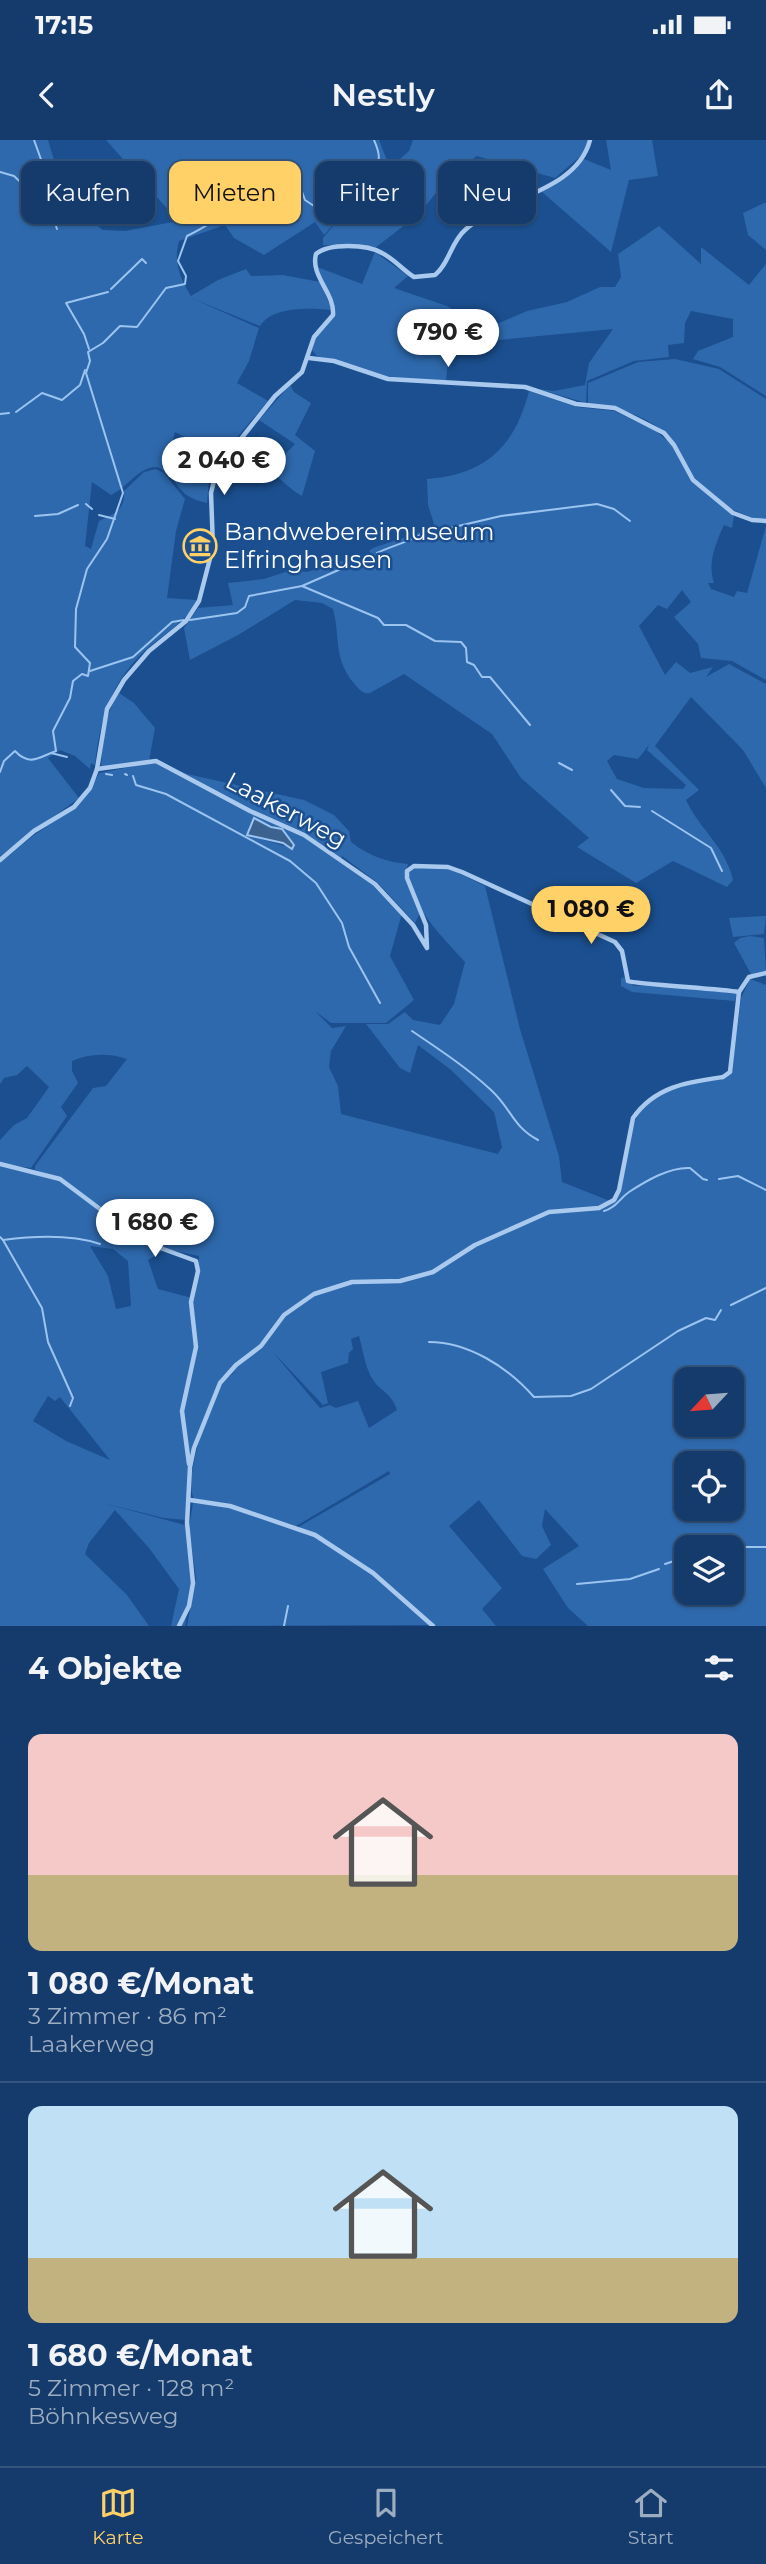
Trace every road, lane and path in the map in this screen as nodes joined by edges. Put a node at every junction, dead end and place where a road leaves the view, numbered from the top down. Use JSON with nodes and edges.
{"nodes":[{"id":1,"x":590,"y":140,"type":"edge"},
{"id":2,"x":309,"y":358,"type":"junction"},
{"id":3,"x":766,"y":522,"type":"edge"},
{"id":4,"x":97,"y":769,"type":"junction"},
{"id":5,"x":0,"y":860,"type":"edge"},
{"id":6,"x":766,"y":973,"type":"edge"},
{"id":7,"x":738,"y":992,"type":"junction"},
{"id":8,"x":0,"y":1164,"type":"edge"},
{"id":9,"x":190,"y":1467,"type":"junction"},
{"id":10,"x":190,"y":1500,"type":"junction"},
{"id":11,"x":179,"y":1626,"type":"edge"},
{"id":12,"x":433,"y":1626,"type":"edge"}],
"edges":[{"from":1,"to":2,"type":"street"},
{"from":2,"to":3,"type":"street"},
{"from":2,"to":4,"type":"street"},
{"from":4,"to":5,"type":"street"},
{"from":4,"to":7,"type":"street","name":"Laakerweg"},
{"from":6,"to":7,"type":"street"},
{"from":7,"to":9,"type":"street"},
{"from":8,"to":9,"type":"street"},
{"from":9,"to":10,"type":"street"},
{"from":10,"to":11,"type":"street"},
{"from":10,"to":12,"type":"street"}]}
